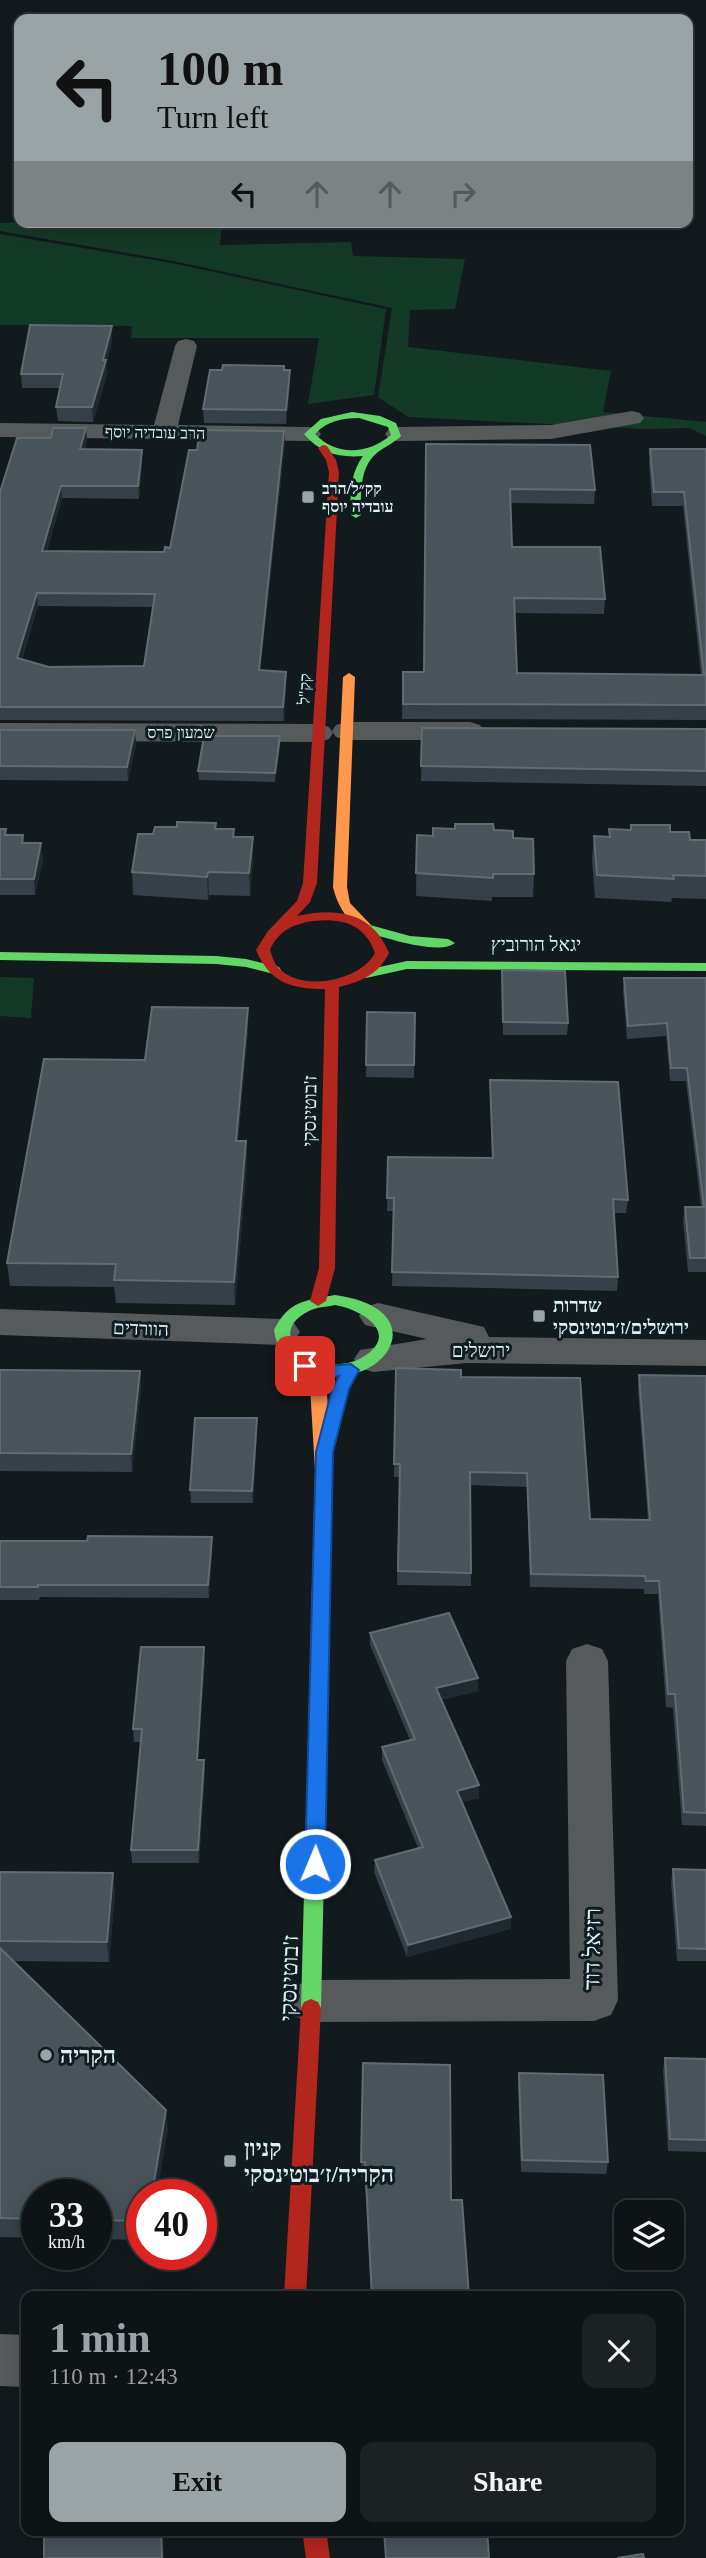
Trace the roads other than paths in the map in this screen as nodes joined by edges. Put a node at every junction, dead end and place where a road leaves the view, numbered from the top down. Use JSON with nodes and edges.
{"nodes":[{"id":1,"x":186,"y":346,"type":"dead end"},
{"id":2,"x":632,"y":418,"type":"dead end"},
{"id":3,"x":0,"y":430,"type":"edge"},
{"id":4,"x":164,"y":432,"type":"junction"},
{"id":5,"x":397,"y":433,"type":"junction"},
{"id":6,"x":316,"y":441,"type":"junction"},
{"id":7,"x":374,"y":451,"type":"junction"},
{"id":8,"x":355,"y":533,"type":"dead end"},
{"id":9,"x":349,"y":664,"type":"dead end"},
{"id":10,"x":496,"y":731,"type":"edge"},
{"id":11,"x":0,"y":732,"type":"edge"},
{"id":12,"x":333,"y":732,"type":"junction"},
{"id":13,"x":367,"y":927,"type":"junction"},
{"id":14,"x":275,"y":930,"type":"junction"},
{"id":15,"x":0,"y":941,"type":"edge"},
{"id":16,"x":245,"y":941,"type":"dead end"},
{"id":17,"x":153,"y":942,"type":"dead end"},
{"id":18,"x":464,"y":943,"type":"dead end"},
{"id":19,"x":0,"y":956,"type":"edge"},
{"id":20,"x":706,"y":967,"type":"edge"},
{"id":21,"x":274,"y":970,"type":"junction"},
{"id":22,"x":366,"y":974,"type":"junction"},
{"id":23,"x":332,"y":984,"type":"junction"},
{"id":24,"x":328,"y":1240,"type":"junction"},
{"id":25,"x":354,"y":1296,"type":"junction"},
{"id":26,"x":318,"y":1301,"type":"junction"},
{"id":27,"x":0,"y":1322,"type":"edge"},
{"id":28,"x":281,"y":1332,"type":"junction"},
{"id":29,"x":590,"y":1351,"type":"junction"},
{"id":30,"x":706,"y":1353,"type":"edge"},
{"id":31,"x":362,"y":1364,"type":"junction"},
{"id":32,"x":317,"y":1370,"type":"junction"},
{"id":33,"x":341,"y":1389,"type":"dead end"},
{"id":34,"x":335,"y":1409,"type":"dead end"},
{"id":35,"x":324,"y":1452,"type":"junction"},
{"id":36,"x":587,"y":1661,"type":"dead end"},
{"id":37,"x":312,"y":2001,"type":"junction"},
{"id":38,"x":295,"y":2291,"type":"edge"},
{"id":39,"x":0,"y":2360,"type":"edge"},
{"id":40,"x":21,"y":2361,"type":"edge"},
{"id":41,"x":315,"y":2536,"type":"edge"},
{"id":42,"x":318,"y":2558,"type":"edge"}],
"edges":[{"from":1,"to":4,"type":"street"},
{"from":2,"to":5,"type":"street"},
{"from":3,"to":4,"type":"street","name":"הרב עובדיה יוסף"},
{"from":4,"to":6,"type":"street","name":"הרב עובדיה יוסף"},
{"from":5,"to":6,"type":"street"},
{"from":5,"to":7,"type":"street"},
{"from":6,"to":7,"type":"street"},
{"from":6,"to":12,"type":"street","name":"קק\"ל"},
{"from":7,"to":8,"type":"street"},
{"from":9,"to":12,"type":"street","name":"קק\"ל"},
{"from":10,"to":12,"type":"street","name":"שמעון פרס"},
{"from":11,"to":12,"type":"street","name":"שמעון פרס"},
{"from":12,"to":13,"type":"street","name":"קק\"ל"},
{"from":12,"to":14,"type":"street","name":"קק\"ל"},
{"from":13,"to":14,"type":"street"},
{"from":13,"to":18,"type":"street","name":"יגאל הורוביץ"},
{"from":13,"to":22,"type":"street"},
{"from":14,"to":16,"type":"street"},
{"from":14,"to":21,"type":"street"},
{"from":15,"to":17,"type":"street"},
{"from":19,"to":21,"type":"street"},
{"from":20,"to":22,"type":"street","name":"יגאל הורוביץ"},
{"from":21,"to":23,"type":"street"},
{"from":22,"to":23,"type":"street"},
{"from":23,"to":24,"type":"street","name":"ז'בוטינסקי"},
{"from":24,"to":25,"type":"street","name":"ז'בוטינסקי"},
{"from":24,"to":26,"type":"street","name":"ז'בוטינסקי"},
{"from":25,"to":26,"type":"street"},
{"from":25,"to":29,"type":"street","name":"ירושלים"},
{"from":25,"to":31,"type":"street"},
{"from":26,"to":28,"type":"street"},
{"from":27,"to":28,"type":"street","name":"הוורדים"},
{"from":28,"to":32,"type":"street"},
{"from":29,"to":30,"type":"street","name":"ירושלים"},
{"from":29,"to":31,"type":"street","name":"ירושלים"},
{"from":31,"to":32,"type":"street"},
{"from":31,"to":33,"type":"street"},
{"from":32,"to":35,"type":"street","name":"ז'בוטינסקי"},
{"from":34,"to":35,"type":"street","name":"ז'בוטינסקי"},
{"from":35,"to":37,"type":"street","name":"ז'בוטינסקי"},
{"from":36,"to":37,"type":"street","name":"רזיאל דוד"},
{"from":37,"to":38,"type":"street","name":"ז'בוטינסקי"},
{"from":39,"to":40,"type":"street"},
{"from":41,"to":42,"type":"street"}]}
